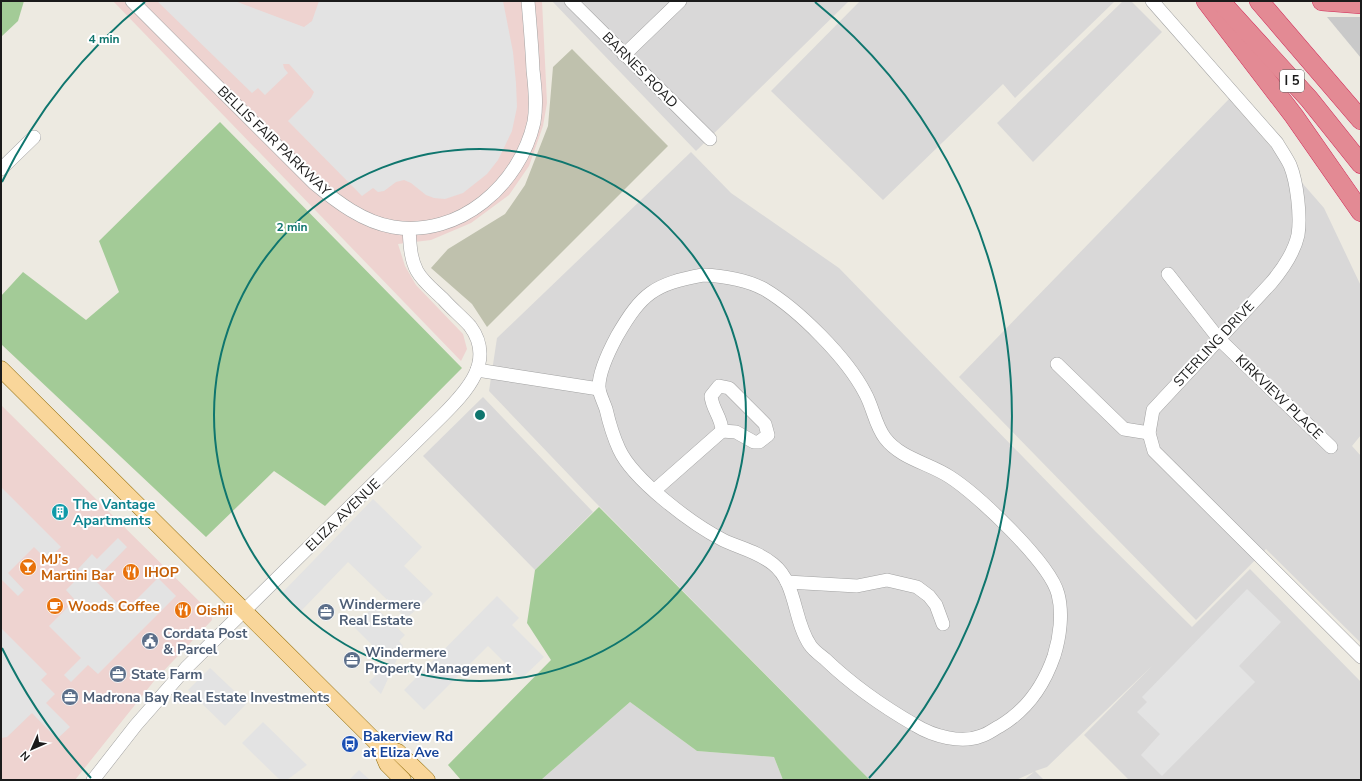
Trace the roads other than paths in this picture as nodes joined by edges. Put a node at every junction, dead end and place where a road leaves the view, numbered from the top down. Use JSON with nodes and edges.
{"nodes":[{"id":1,"x":132,"y":1,"type":"edge"},
{"id":2,"x":528,"y":1,"type":"edge"},
{"id":3,"x":571,"y":1,"type":"edge"},
{"id":4,"x":680,"y":1,"type":"edge"},
{"id":5,"x":1152,"y":1,"type":"edge"},
{"id":6,"x":1206,"y":1,"type":"edge"},
{"id":7,"x":1220,"y":1,"type":"edge"},
{"id":8,"x":1259,"y":1,"type":"edge"},
{"id":9,"x":1322,"y":1,"type":"edge"},
{"id":10,"x":1361,"y":4,"type":"edge"},
{"id":11,"x":624,"y":55,"type":"junction"},
{"id":12,"x":1361,"y":120,"type":"edge"},
{"id":13,"x":34,"y":137,"type":"dead end"},
{"id":14,"x":710,"y":139,"type":"dead end"},
{"id":15,"x":1361,"y":164,"type":"edge"},
{"id":16,"x":1,"y":169,"type":"edge"},
{"id":17,"x":1361,"y":212,"type":"edge"},
{"id":18,"x":409,"y":229,"type":"junction"},
{"id":19,"x":1168,"y":274,"type":"dead end"},
{"id":20,"x":1219,"y":339,"type":"junction"},
{"id":21,"x":1057,"y":364,"type":"dead end"},
{"id":22,"x":1,"y":369,"type":"edge"},
{"id":23,"x":478,"y":370,"type":"junction"},
{"id":24,"x":599,"y":389,"type":"junction"},
{"id":25,"x":722,"y":432,"type":"junction"},
{"id":26,"x":1149,"y":433,"type":"junction"},
{"id":27,"x":1331,"y":446,"type":"dead end"},
{"id":28,"x":654,"y":490,"type":"junction"},
{"id":29,"x":787,"y":582,"type":"junction"},
{"id":30,"x":245,"y":611,"type":"junction"},
{"id":31,"x":943,"y":624,"type":"dead end"},
{"id":32,"x":1361,"y":658,"type":"edge"},
{"id":33,"x":379,"y":745,"type":"junction"},
{"id":34,"x":93,"y":780,"type":"edge"},
{"id":35,"x":402,"y":780,"type":"edge"},
{"id":36,"x":427,"y":780,"type":"edge"}],
"edges":[{"from":1,"to":18,"type":"street","name":"BELLIS FAIR PARKWAY"},
{"from":2,"to":18,"type":"street","name":"BELLIS FAIR PARKWAY"},
{"from":3,"to":11,"type":"street","name":"BARNES ROAD"},
{"from":4,"to":11,"type":"street"},
{"from":5,"to":20,"type":"street","name":"STERLING DRIVE"},
{"from":6,"to":17,"type":"highway"},
{"from":7,"to":15,"type":"highway","number":"I 5"},
{"from":8,"to":12,"type":"highway","number":"I 5"},
{"from":9,"to":10,"type":"highway"},
{"from":11,"to":14,"type":"street","name":"BARNES ROAD"},
{"from":13,"to":16,"type":"street"},
{"from":18,"to":23,"type":"street","name":"ELIZA AVENUE"},
{"from":19,"to":20,"type":"street","name":"KIRKVIEW PLACE"},
{"from":20,"to":26,"type":"street","name":"STERLING DRIVE"},
{"from":20,"to":27,"type":"street","name":"KIRKVIEW PLACE"},
{"from":21,"to":26,"type":"street"},
{"from":22,"to":30,"type":"main road"},
{"from":23,"to":24,"type":"street"},
{"from":23,"to":30,"type":"street","name":"ELIZA AVENUE"},
{"from":24,"to":28,"type":"street"},
{"from":24,"to":29,"type":"street"},
{"from":25,"to":25,"type":"street"},
{"from":25,"to":28,"type":"street"},
{"from":26,"to":32,"type":"street","name":"STERLING DRIVE"},
{"from":28,"to":29,"type":"street"},
{"from":29,"to":31,"type":"street"},
{"from":30,"to":33,"type":"main road"},
{"from":30,"to":34,"type":"street","name":"ELIZA AVENUE"},
{"from":33,"to":35,"type":"main road"},
{"from":33,"to":36,"type":"main road"}]}
